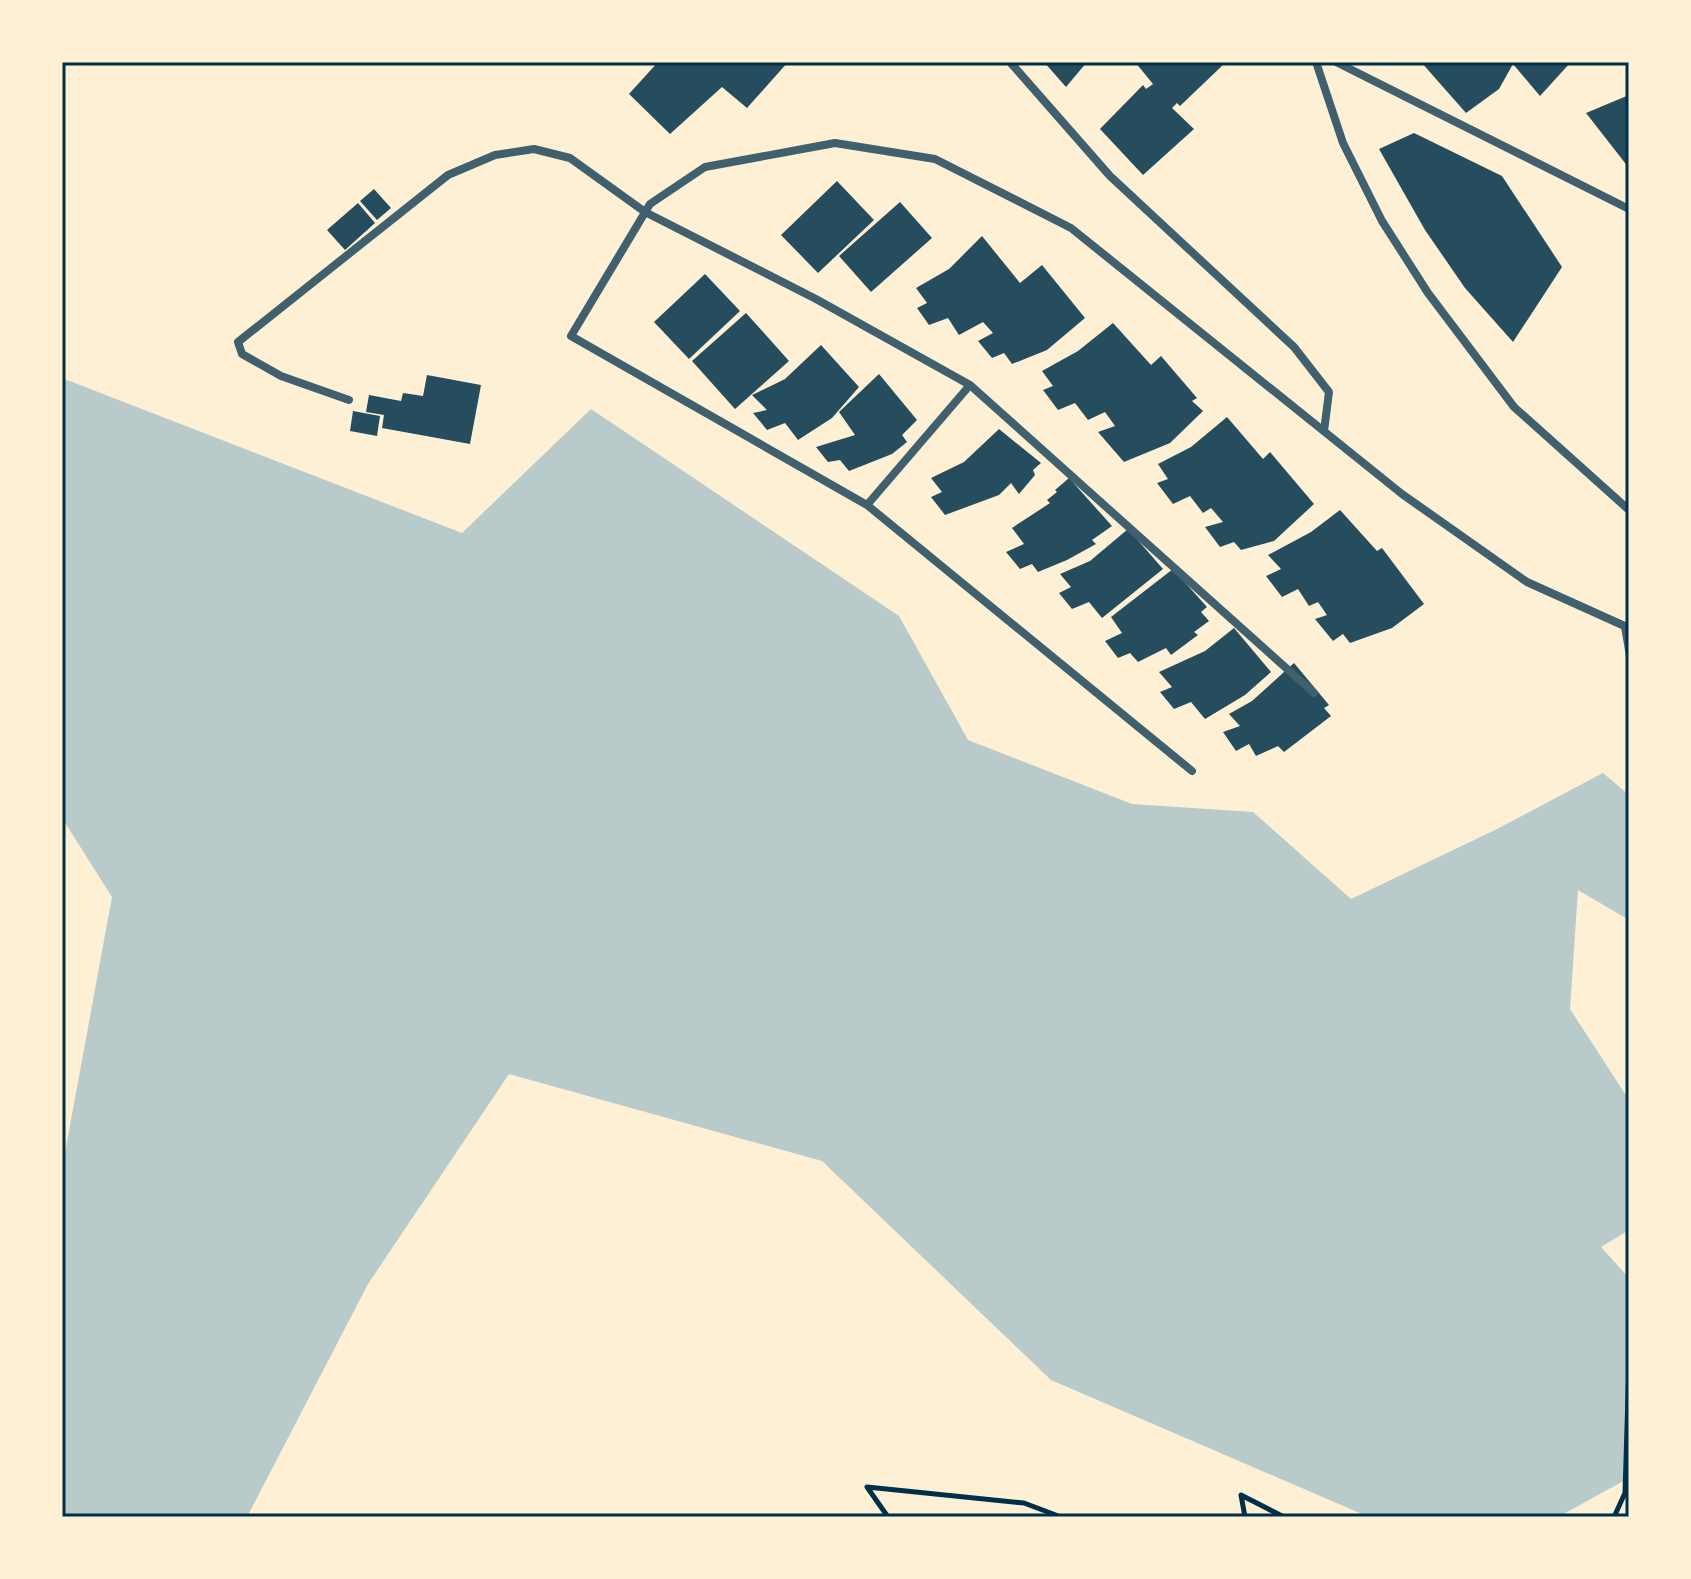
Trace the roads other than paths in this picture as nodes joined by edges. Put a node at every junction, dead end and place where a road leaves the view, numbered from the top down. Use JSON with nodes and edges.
{"nodes":[{"id":1,"x":1010,"y":62,"type":"edge"},
{"id":2,"x":1316,"y":62,"type":"edge"},
{"id":3,"x":1336,"y":62,"type":"edge"},
{"id":4,"x":1629,"y":209,"type":"edge"},
{"id":5,"x":645,"y":212,"type":"junction"},
{"id":6,"x":970,"y":385,"type":"junction"},
{"id":7,"x":349,"y":400,"type":"dead end"},
{"id":8,"x":1324,"y":431,"type":"junction"},
{"id":9,"x":867,"y":505,"type":"junction"},
{"id":10,"x":1629,"y":510,"type":"edge"},
{"id":11,"x":1626,"y":628,"type":"edge"},
{"id":12,"x":1629,"y":656,"type":"edge"},
{"id":13,"x":1314,"y":693,"type":"dead end"},
{"id":14,"x":1192,"y":771,"type":"dead end"}],
"edges":[{"from":1,"to":8,"type":"street"},
{"from":2,"to":10,"type":"street"},
{"from":3,"to":4,"type":"street"},
{"from":5,"to":6,"type":"street"},
{"from":5,"to":7,"type":"street"},
{"from":5,"to":8,"type":"street"},
{"from":5,"to":9,"type":"street"},
{"from":6,"to":9,"type":"street"},
{"from":6,"to":13,"type":"street"},
{"from":8,"to":11,"type":"street"},
{"from":9,"to":14,"type":"street"},
{"from":11,"to":12,"type":"lane"}]}
